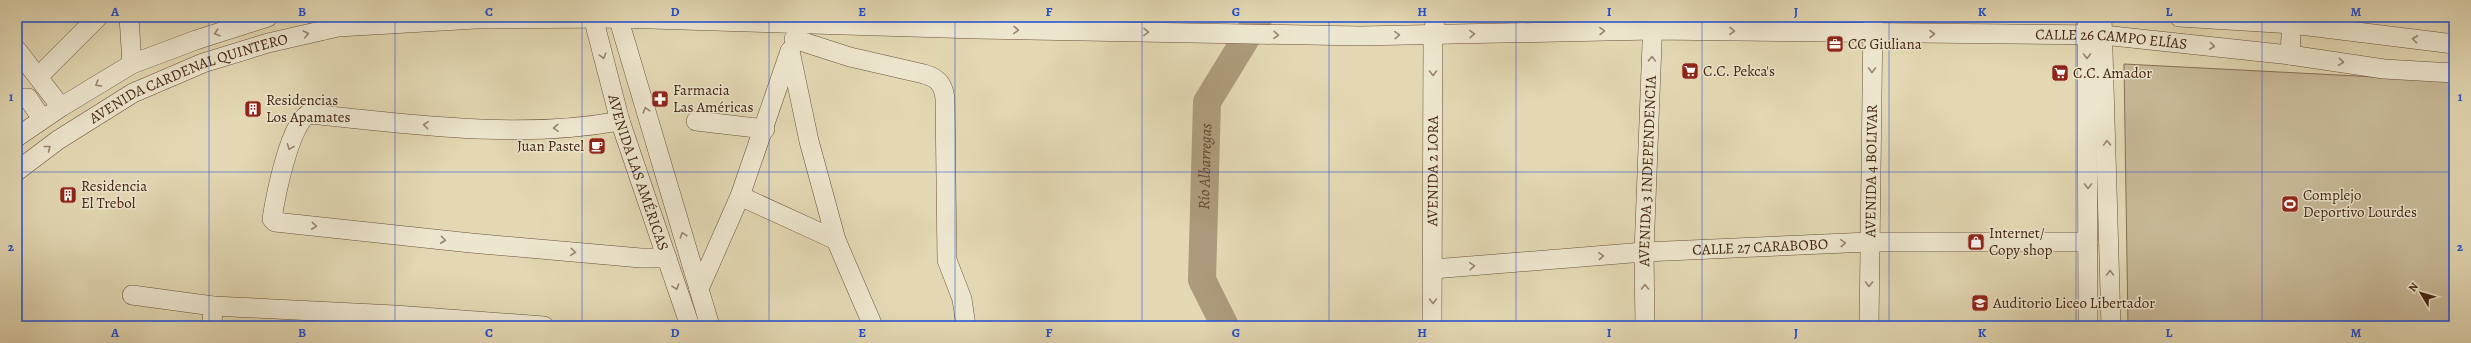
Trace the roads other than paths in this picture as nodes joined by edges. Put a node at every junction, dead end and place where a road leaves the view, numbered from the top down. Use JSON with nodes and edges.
{"nodes":[{"id":1,"x":98,"y":17,"type":"edge"},
{"id":2,"x":130,"y":17,"type":"edge"},
{"id":3,"x":268,"y":17,"type":"edge"},
{"id":4,"x":618,"y":17,"type":"edge"},
{"id":5,"x":2179,"y":17,"type":"edge"},
{"id":6,"x":593,"y":18,"type":"edge"},
{"id":7,"x":2292,"y":20,"type":"edge"},
{"id":8,"x":1653,"y":24,"type":"edge"},
{"id":9,"x":1873,"y":25,"type":"edge"},
{"id":10,"x":1434,"y":26,"type":"edge"},
{"id":11,"x":2095,"y":26,"type":"edge"},
{"id":12,"x":794,"y":38,"type":"junction"},
{"id":13,"x":2454,"y":44,"type":"edge"},
{"id":14,"x":17,"y":50,"type":"edge"},
{"id":15,"x":2290,"y":55,"type":"junction"},
{"id":16,"x":132,"y":64,"type":"junction"},
{"id":17,"x":2454,"y":73,"type":"edge"},
{"id":18,"x":39,"y":76,"type":"junction"},
{"id":19,"x":17,"y":101,"type":"edge"},
{"id":20,"x":61,"y":107,"type":"junction"},
{"id":21,"x":42,"y":120,"type":"junction"},
{"id":22,"x":620,"y":121,"type":"junction"},
{"id":23,"x":696,"y":121,"type":"dead end"},
{"id":24,"x":765,"y":129,"type":"junction"},
{"id":25,"x":17,"y":137,"type":"edge"},
{"id":26,"x":17,"y":172,"type":"edge"},
{"id":27,"x":740,"y":196,"type":"junction"},
{"id":28,"x":836,"y":240,"type":"junction"},
{"id":29,"x":1869,"y":242,"type":"junction"},
{"id":30,"x":2088,"y":242,"type":"junction"},
{"id":31,"x":1644,"y":252,"type":"junction"},
{"id":32,"x":666,"y":258,"type":"junction"},
{"id":33,"x":1433,"y":269,"type":"junction"},
{"id":34,"x":699,"y":289,"type":"junction"},
{"id":35,"x":132,"y":295,"type":"dead end"},
{"id":36,"x":213,"y":306,"type":"junction"},
{"id":37,"x":323,"y":319,"type":"edge"},
{"id":38,"x":212,"y":326,"type":"edge"},
{"id":39,"x":544,"y":326,"type":"edge"},
{"id":40,"x":690,"y":326,"type":"edge"},
{"id":41,"x":710,"y":326,"type":"edge"},
{"id":42,"x":874,"y":326,"type":"edge"},
{"id":43,"x":966,"y":326,"type":"edge"},
{"id":44,"x":1432,"y":326,"type":"edge"},
{"id":45,"x":1645,"y":326,"type":"edge"},
{"id":46,"x":1869,"y":326,"type":"edge"},
{"id":47,"x":2088,"y":326,"type":"edge"},
{"id":48,"x":2111,"y":326,"type":"edge"}],
"edges":[{"from":1,"to":18,"type":"street"},
{"from":2,"to":16,"type":"street"},
{"from":3,"to":16,"type":"street","name":"AVENIDA CARDENAL QUINTERO","one_way":true},
{"from":4,"to":6,"type":"street","name":"AVENIDA CARDENAL QUINTERO"},
{"from":4,"to":12,"type":"street"},
{"from":34,"to":4,"type":"street","name":"AVENIDA LAS AMÉRICAS","one_way":true},
{"from":5,"to":7,"type":"street","name":"CALLE 26 CAMPO ELÍAS"},
{"from":6,"to":22,"type":"street","name":"AVENIDA LAS AMÉRICAS","one_way":true},
{"from":26,"to":6,"type":"street","name":"AVENIDA CARDENAL QUINTERO","one_way":true},
{"from":13,"to":7,"type":"street","name":"CALLE 26 CAMPO ELÍAS","one_way":true},
{"from":7,"to":15,"type":"street"},
{"from":8,"to":9,"type":"street","name":"CALLE 26 CAMPO ELÍAS","one_way":true},
{"from":10,"to":8,"type":"street","name":"CALLE 26 CAMPO ELÍAS","one_way":true},
{"from":31,"to":8,"type":"street","name":"AVENIDA 3 INDEPENDENCIA","one_way":true},
{"from":9,"to":11,"type":"street","name":"CALLE 26 CAMPO ELÍAS","one_way":true},
{"from":9,"to":29,"type":"street","name":"AVENIDA 4 BOLIVAR","one_way":true},
{"from":12,"to":10,"type":"street","name":"CALLE 26 CAMPO ELÍAS","one_way":true},
{"from":10,"to":33,"type":"street","name":"AVENIDA 2 LORA","one_way":true},
{"from":11,"to":15,"type":"street","name":"CALLE 26 CAMPO ELÍAS","one_way":true},
{"from":11,"to":30,"type":"street","one_way":true},
{"from":48,"to":11,"type":"street","one_way":true},
{"from":12,"to":24,"type":"street"},
{"from":12,"to":28,"type":"street"},
{"from":12,"to":43,"type":"street"},
{"from":14,"to":18,"type":"street"},
{"from":15,"to":17,"type":"street","name":"CALLE 26 CAMPO ELÍAS","one_way":true},
{"from":16,"to":20,"type":"street","name":"AVENIDA CARDENAL QUINTERO","one_way":true},
{"from":18,"to":20,"type":"street"},
{"from":19,"to":21,"type":"street"},
{"from":20,"to":21,"type":"street","name":"AVENIDA CARDENAL QUINTERO"},
{"from":21,"to":25,"type":"street","name":"AVENIDA CARDENAL QUINTERO"},
{"from":22,"to":32,"type":"street","name":"AVENIDA LAS AMÉRICAS"},
{"from":22,"to":32,"type":"street","one_way":true},
{"from":23,"to":24,"type":"street"},
{"from":24,"to":27,"type":"street"},
{"from":27,"to":28,"type":"street"},
{"from":27,"to":34,"type":"street"},
{"from":28,"to":42,"type":"street"},
{"from":29,"to":30,"type":"street","name":"CALLE 27 CARABOBO"},
{"from":31,"to":29,"type":"street","name":"CALLE 27 CARABOBO","one_way":true},
{"from":29,"to":46,"type":"street","name":"AVENIDA 4 BOLIVAR","one_way":true},
{"from":30,"to":47,"type":"street"},
{"from":33,"to":31,"type":"street","name":"CALLE 27 CARABOBO","one_way":true},
{"from":45,"to":31,"type":"street","name":"AVENIDA 3 INDEPENDENCIA","one_way":true},
{"from":32,"to":40,"type":"street","name":"AVENIDA LAS AMÉRICAS","one_way":true},
{"from":33,"to":44,"type":"street","name":"AVENIDA 2 LORA","one_way":true},
{"from":34,"to":41,"type":"street","name":"AVENIDA LAS AMÉRICAS"},
{"from":35,"to":36,"type":"street"},
{"from":36,"to":37,"type":"street"},
{"from":36,"to":38,"type":"street"},
{"from":37,"to":39,"type":"street"}]}
